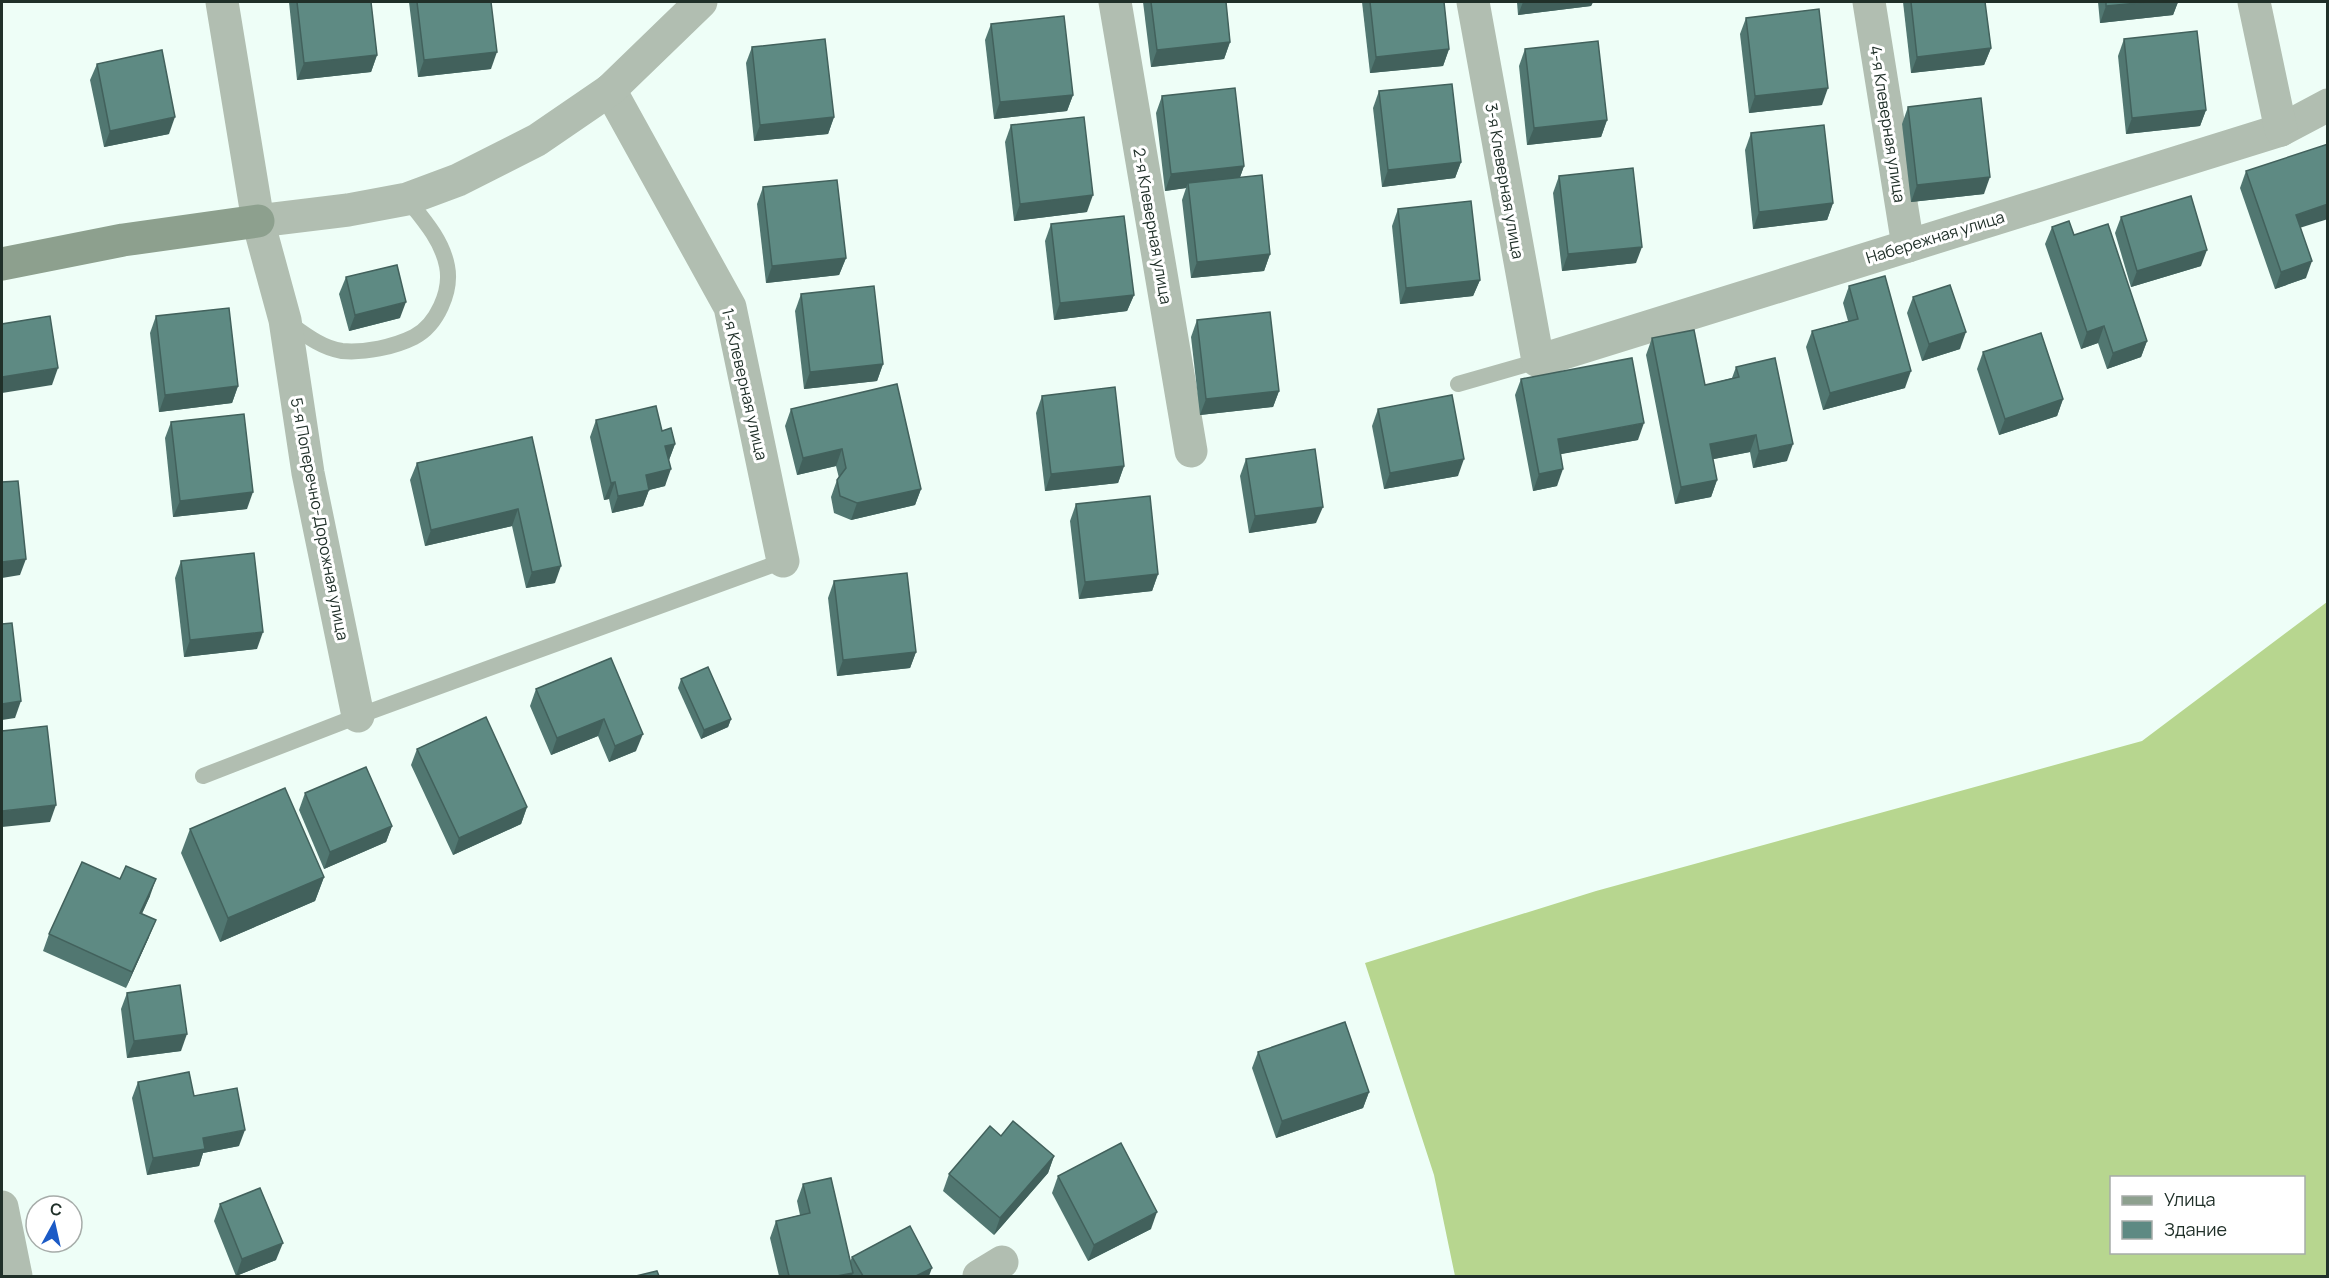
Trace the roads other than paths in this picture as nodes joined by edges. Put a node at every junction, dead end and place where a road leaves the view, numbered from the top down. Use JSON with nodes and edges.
{"nodes":[{"id":1,"x":222,"y":2,"type":"edge"},
{"id":2,"x":701,"y":2,"type":"edge"},
{"id":3,"x":1115,"y":2,"type":"edge"},
{"id":4,"x":1473,"y":2,"type":"edge"},
{"id":5,"x":1869,"y":2,"type":"edge"},
{"id":6,"x":2254,"y":2,"type":"edge"},
{"id":7,"x":610,"y":90,"type":"junction"},
{"id":8,"x":2328,"y":105,"type":"edge"},
{"id":9,"x":2281,"y":130,"type":"junction"},
{"id":10,"x":407,"y":199,"type":"junction"},
{"id":11,"x":258,"y":221,"type":"junction"},
{"id":12,"x":1908,"y":246,"type":"junction"},
{"id":13,"x":2,"y":264,"type":"edge"},
{"id":14,"x":285,"y":320,"type":"junction"},
{"id":15,"x":1538,"y":361,"type":"junction"},
{"id":16,"x":1458,"y":384,"type":"dead end"},
{"id":17,"x":1191,"y":450,"type":"dead end"},
{"id":18,"x":783,"y":561,"type":"joint"},
{"id":19,"x":358,"y":716,"type":"junction"},
{"id":20,"x":203,"y":776,"type":"dead end"},
{"id":21,"x":2,"y":1207,"type":"edge"},
{"id":22,"x":16,"y":1276,"type":"edge"}],
"edges":[{"from":1,"to":11,"type":"street"},
{"from":2,"to":7,"type":"street"},
{"from":3,"to":17,"type":"street","name":"2-я Клеверная улица"},
{"from":4,"to":15,"type":"street","name":"3-я Клеверная улица"},
{"from":5,"to":12,"type":"street","name":"4-я Клеверная улица"},
{"from":6,"to":9,"type":"street"},
{"from":7,"to":10,"type":"street"},
{"from":7,"to":18,"type":"street","name":"1-я Клеверная улица"},
{"from":8,"to":9,"type":"street","name":"Набережная улица"},
{"from":9,"to":12,"type":"street","name":"Набережная улица"},
{"from":10,"to":11,"type":"street"},
{"from":10,"to":14,"type":"lane"},
{"from":11,"to":13,"type":"street"},
{"from":11,"to":14,"type":"street"},
{"from":12,"to":15,"type":"street","name":"Набережная улица"},
{"from":14,"to":19,"type":"street","name":"5-я Поперечно-Дорожная улица"},
{"from":15,"to":16,"type":"lane"},
{"from":18,"to":19,"type":"lane"},
{"from":19,"to":20,"type":"lane"},
{"from":21,"to":22,"type":"street"}]}
